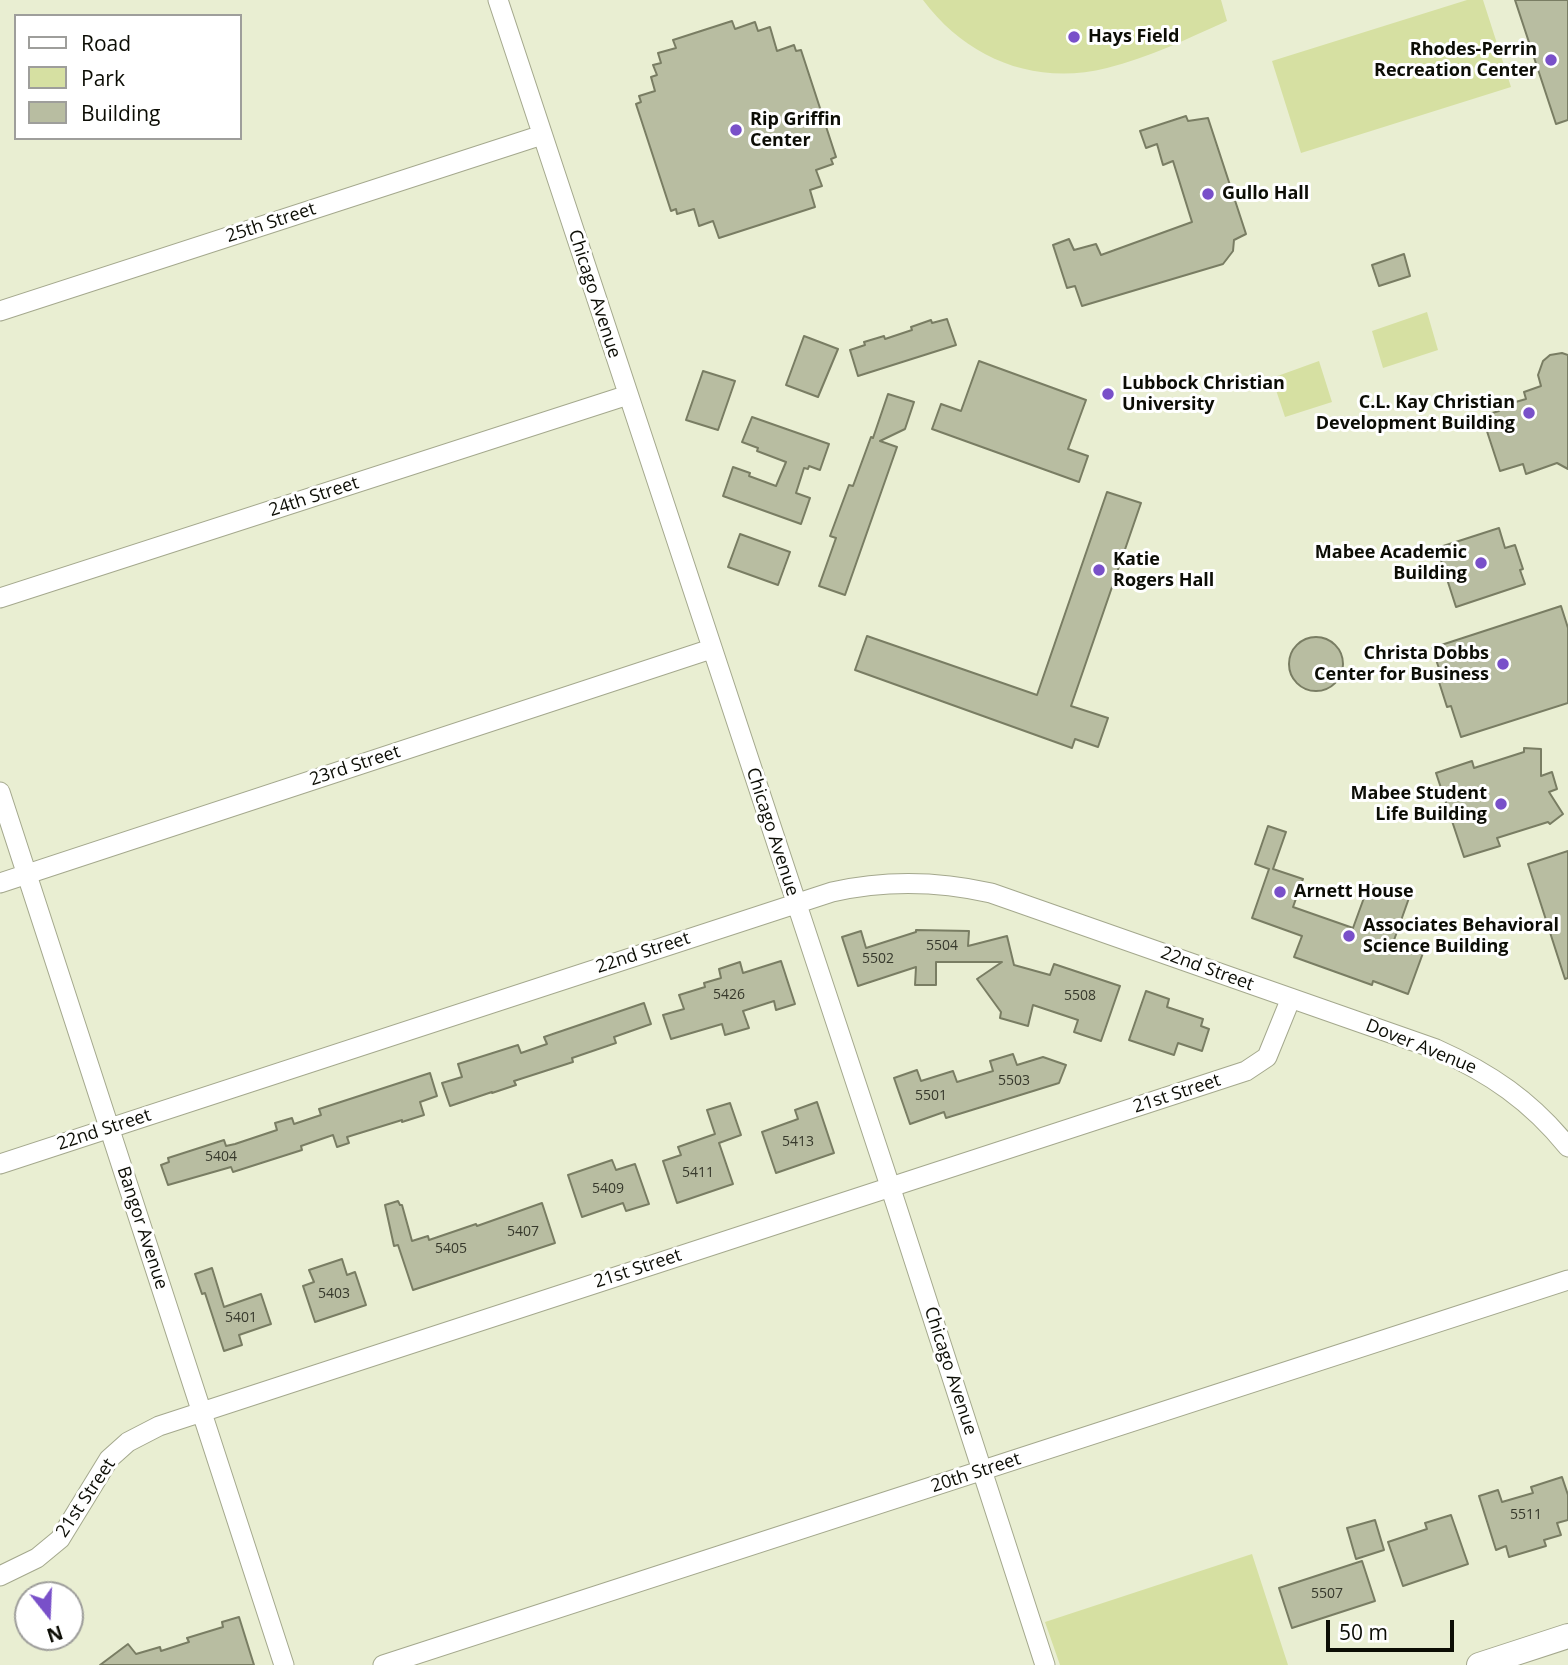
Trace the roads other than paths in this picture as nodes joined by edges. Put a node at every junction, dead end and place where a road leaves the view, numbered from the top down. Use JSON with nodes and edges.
{"nodes":[{"id":1,"x":498,"y":0,"type":"edge"},
{"id":2,"x":542,"y":135,"type":"junction"},
{"id":3,"x":0,"y":311,"type":"edge"},
{"id":4,"x":628,"y":395,"type":"junction"},
{"id":5,"x":0,"y":598,"type":"edge"},
{"id":6,"x":711,"y":649,"type":"junction"},
{"id":7,"x":0,"y":792,"type":"edge"},
{"id":8,"x":27,"y":874,"type":"junction"},
{"id":9,"x":0,"y":883,"type":"edge"},
{"id":10,"x":796,"y":904,"type":"junction"},
{"id":11,"x":1291,"y":999,"type":"junction"},
{"id":12,"x":110,"y":1128,"type":"junction"},
{"id":13,"x":1568,"y":1147,"type":"edge"},
{"id":14,"x":0,"y":1164,"type":"edge"},
{"id":15,"x":890,"y":1186,"type":"junction"},
{"id":16,"x":1568,"y":1280,"type":"edge"},
{"id":17,"x":202,"y":1411,"type":"junction"},
{"id":18,"x":982,"y":1471,"type":"junction"},
{"id":19,"x":0,"y":1576,"type":"edge"},
{"id":20,"x":1568,"y":1636,"type":"edge"},
{"id":21,"x":284,"y":1665,"type":"edge"},
{"id":22,"x":383,"y":1665,"type":"edge"},
{"id":23,"x":1045,"y":1665,"type":"edge"},
{"id":24,"x":1479,"y":1665,"type":"edge"}],
"edges":[{"from":1,"to":2,"type":"street","name":"Chicago Avenue"},
{"from":2,"to":3,"type":"street","name":"25th Street"},
{"from":2,"to":4,"type":"street","name":"Chicago Avenue"},
{"from":4,"to":5,"type":"street","name":"24th Street"},
{"from":4,"to":6,"type":"street","name":"Chicago Avenue"},
{"from":6,"to":8,"type":"street","name":"23rd Street"},
{"from":6,"to":10,"type":"street","name":"Chicago Avenue"},
{"from":7,"to":8,"type":"street","name":"Bangor Avenue"},
{"from":8,"to":9,"type":"street","name":"23rd Street"},
{"from":8,"to":12,"type":"street","name":"Bangor Avenue"},
{"from":10,"to":11,"type":"street","name":"22nd Street"},
{"from":10,"to":12,"type":"street","name":"22nd Street"},
{"from":10,"to":15,"type":"street","name":"Chicago Avenue"},
{"from":11,"to":13,"type":"street","name":"Dover Avenue"},
{"from":11,"to":15,"type":"street","name":"21st Street"},
{"from":12,"to":14,"type":"street","name":"22nd Street"},
{"from":12,"to":17,"type":"street","name":"Bangor Avenue"},
{"from":15,"to":17,"type":"street","name":"21st Street"},
{"from":15,"to":18,"type":"street","name":"Chicago Avenue"},
{"from":16,"to":18,"type":"street","name":"20th Street"},
{"from":17,"to":19,"type":"street","name":"21st Street"},
{"from":17,"to":21,"type":"street","name":"Bangor Avenue"},
{"from":18,"to":22,"type":"street","name":"20th Street"},
{"from":18,"to":23,"type":"street","name":"Chicago Avenue"},
{"from":20,"to":24,"type":"main road"}]}
